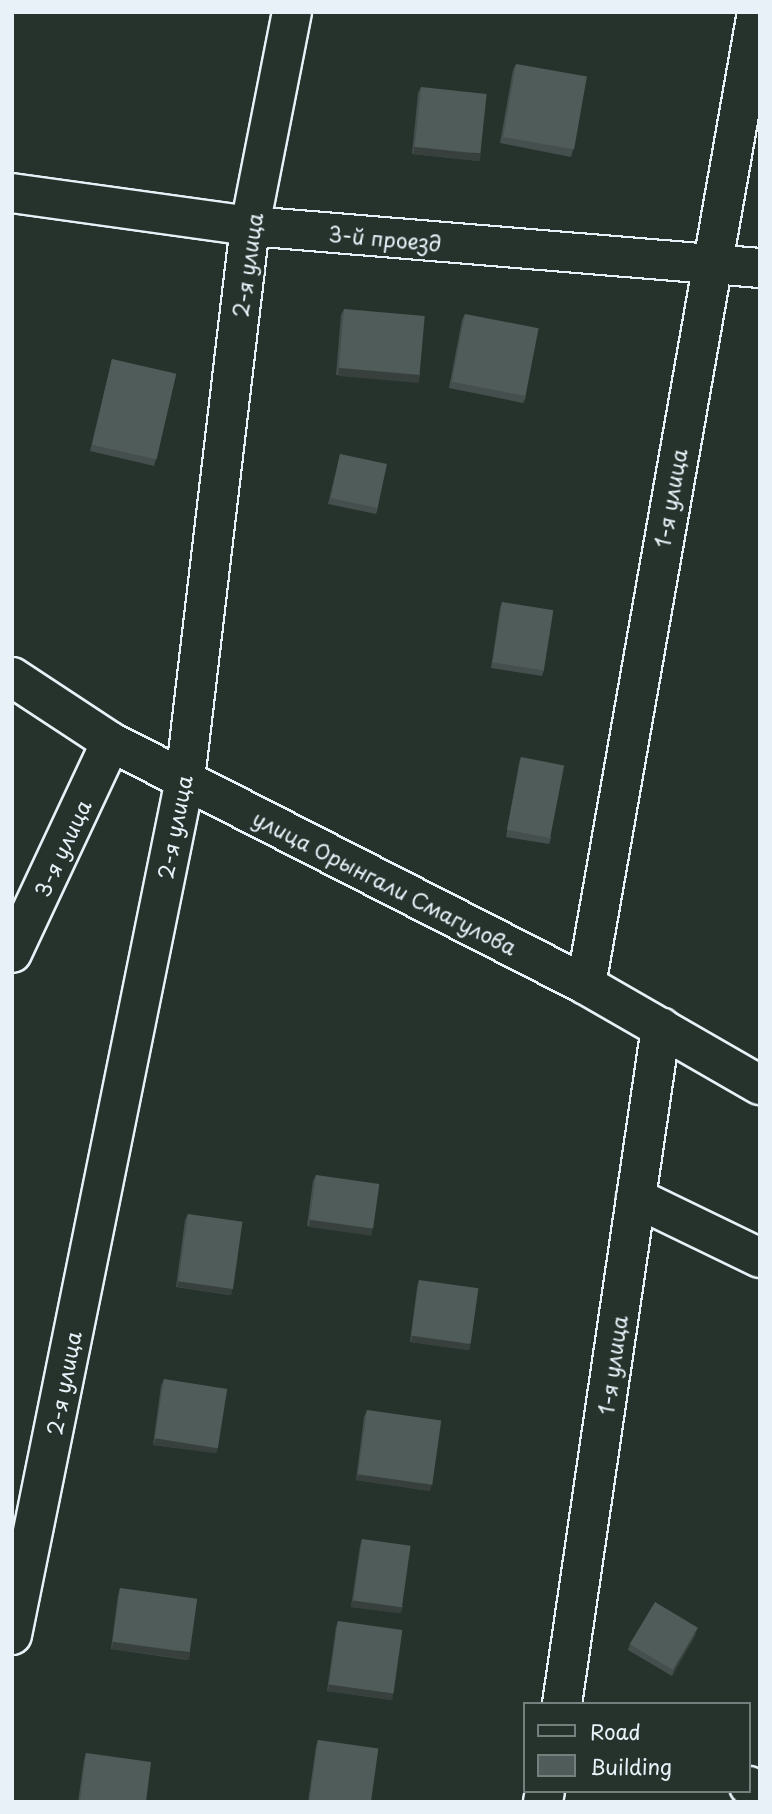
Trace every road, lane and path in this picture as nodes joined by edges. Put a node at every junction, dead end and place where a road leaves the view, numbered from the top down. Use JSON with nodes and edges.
{"nodes":[{"id":1,"x":292,"y":12,"type":"edge"},
{"id":2,"x":757,"y":12,"type":"edge"},
{"id":3,"x":12,"y":193,"type":"edge"},
{"id":4,"x":250,"y":226,"type":"junction"},
{"id":5,"x":710,"y":266,"type":"junction"},
{"id":6,"x":760,"y":268,"type":"edge"},
{"id":7,"x":12,"y":677,"type":"edge"},
{"id":8,"x":111,"y":742,"type":"junction"},
{"id":9,"x":184,"y":779,"type":"junction"},
{"id":10,"x":12,"y":953,"type":"edge"},
{"id":11,"x":586,"y":985,"type":"junction"},
{"id":12,"x":662,"y":1027,"type":"junction"},
{"id":13,"x":760,"y":1085,"type":"edge"},
{"id":14,"x":636,"y":1198,"type":"junction"},
{"id":15,"x":760,"y":1258,"type":"edge"},
{"id":16,"x":12,"y":1635,"type":"edge"},
{"id":17,"x":570,"y":1700,"type":"edge"}],
"edges":[{"from":1,"to":4,"type":"street","name":"2-я улица"},
{"from":2,"to":5,"type":"street","name":"1-я улица"},
{"from":3,"to":4,"type":"street","name":"3-й проезд"},
{"from":4,"to":5,"type":"street","name":"3-й проезд"},
{"from":4,"to":9,"type":"street","name":"2-я улица"},
{"from":5,"to":6,"type":"street","name":"3-й проезд"},
{"from":5,"to":11,"type":"street","name":"1-я улица"},
{"from":7,"to":8,"type":"street","name":"улица Орынгали Смагулова"},
{"from":8,"to":9,"type":"street","name":"улица Орынгали Смагулова"},
{"from":8,"to":10,"type":"street","name":"3-я улица"},
{"from":9,"to":11,"type":"street","name":"улица Орынгали Смагулова"},
{"from":9,"to":16,"type":"street","name":"2-я улица"},
{"from":11,"to":12,"type":"street","name":"улица Орынгали Смагулова"},
{"from":12,"to":13,"type":"street","name":"улица Орынгали Смагулова"},
{"from":12,"to":14,"type":"street","name":"1-я улица"},
{"from":14,"to":15,"type":"street"},
{"from":14,"to":17,"type":"street","name":"1-я улица"}]}
